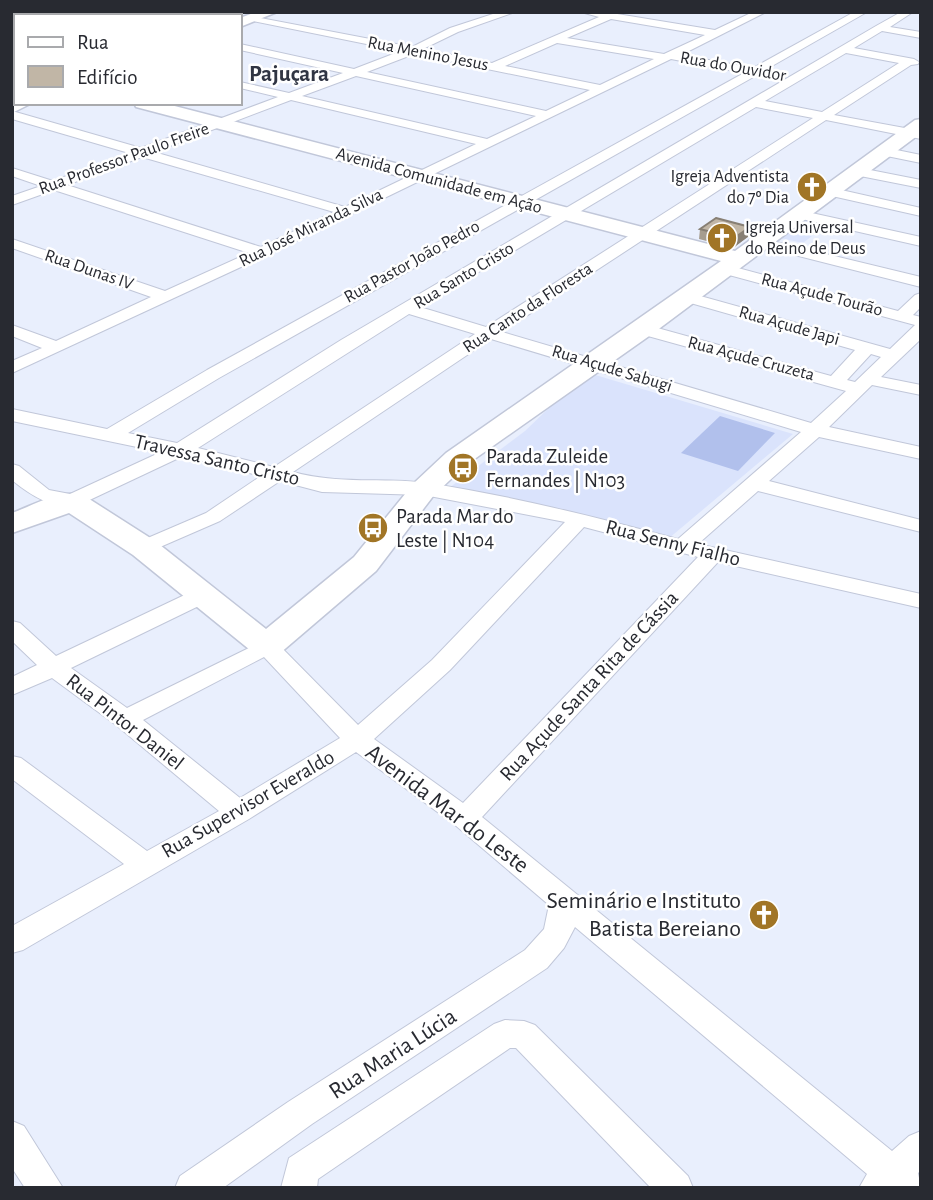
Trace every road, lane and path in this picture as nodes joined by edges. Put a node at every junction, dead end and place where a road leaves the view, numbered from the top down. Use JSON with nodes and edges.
{"nodes":[{"id":1,"x":270,"y":12,"type":"edge"},
{"id":2,"x":510,"y":12,"type":"edge"},
{"id":3,"x":586,"y":12,"type":"edge"},
{"id":4,"x":761,"y":12,"type":"edge"},
{"id":5,"x":862,"y":12,"type":"edge"},
{"id":6,"x":911,"y":14,"type":"edge"},
{"id":7,"x":610,"y":16,"type":"junction"},
{"id":8,"x":247,"y":20,"type":"edge"},
{"id":9,"x":880,"y":28,"type":"junction"},
{"id":10,"x":718,"y":34,"type":"junction"},
{"id":11,"x":921,"y":35,"type":"edge"},
{"id":12,"x":553,"y":39,"type":"junction"},
{"id":13,"x":242,"y":47,"type":"edge"},
{"id":14,"x":850,"y":47,"type":"junction"},
{"id":15,"x":412,"y":51,"type":"junction"},
{"id":16,"x":921,"y":55,"type":"edge"},
{"id":17,"x":668,"y":57,"type":"junction"},
{"id":18,"x":915,"y":62,"type":"edge"},
{"id":19,"x":493,"y":67,"type":"junction"},
{"id":20,"x":354,"y":72,"type":"junction"},
{"id":21,"x":762,"y":73,"type":"junction"},
{"id":22,"x":242,"y":85,"type":"edge"},
{"id":23,"x":602,"y":89,"type":"junction"},
{"id":24,"x":292,"y":97,"type":"junction"},
{"id":25,"x":756,"y":103,"type":"junction"},
{"id":26,"x":150,"y":105,"type":"edge"},
{"id":27,"x":12,"y":115,"type":"edge"},
{"id":28,"x":548,"y":115,"type":"junction"},
{"id":29,"x":824,"y":117,"type":"junction"},
{"id":30,"x":221,"y":123,"type":"junction"},
{"id":31,"x":917,"y":131,"type":"edge"},
{"id":32,"x":488,"y":143,"type":"junction"},
{"id":33,"x":882,"y":151,"type":"junction"},
{"id":34,"x":146,"y":152,"type":"junction"},
{"id":35,"x":921,"y":159,"type":"edge"},
{"id":36,"x":855,"y":171,"type":"junction"},
{"id":37,"x":12,"y":172,"type":"edge"},
{"id":38,"x":419,"y":177,"type":"junction"},
{"id":39,"x":921,"y":184,"type":"edge"},
{"id":40,"x":55,"y":185,"type":"junction"},
{"id":41,"x":828,"y":191,"type":"junction"},
{"id":42,"x":12,"y":201,"type":"edge"},
{"id":43,"x":518,"y":202,"type":"junction"},
{"id":44,"x":345,"y":211,"type":"junction"},
{"id":45,"x":921,"y":212,"type":"edge"},
{"id":46,"x":798,"y":214,"type":"junction"},
{"id":47,"x":566,"y":215,"type":"junction"},
{"id":48,"x":643,"y":235,"type":"junction"},
{"id":49,"x":763,"y":240,"type":"junction"},
{"id":50,"x":921,"y":242,"type":"edge"},
{"id":51,"x":12,"y":243,"type":"edge"},
{"id":52,"x":262,"y":252,"type":"junction"},
{"id":53,"x":730,"y":263,"type":"junction"},
{"id":54,"x":921,"y":276,"type":"edge"},
{"id":55,"x":921,"y":282,"type":"edge"},
{"id":56,"x":166,"y":297,"type":"junction"},
{"id":57,"x":686,"y":297,"type":"junction"},
{"id":58,"x":921,"y":298,"type":"edge"},
{"id":59,"x":408,"y":309,"type":"junction"},
{"id":60,"x":902,"y":316,"type":"junction"},
{"id":61,"x":642,"y":328,"type":"junction"},
{"id":62,"x":920,"y":328,"type":"edge"},
{"id":63,"x":12,"y":330,"type":"edge"},
{"id":64,"x":490,"y":332,"type":"junction"},
{"id":65,"x":55,"y":347,"type":"junction"},
{"id":66,"x":867,"y":348,"type":"junction"},
{"id":67,"x":892,"y":355,"type":"junction"},
{"id":68,"x":591,"y":364,"type":"junction"},
{"id":69,"x":12,"y":368,"type":"edge"},
{"id":70,"x":835,"y":382,"type":"junction"},
{"id":71,"x":863,"y":384,"type":"junction"},
{"id":72,"x":921,"y":390,"type":"edge"},
{"id":73,"x":12,"y":415,"type":"edge"},
{"id":74,"x":815,"y":430,"type":"junction"},
{"id":75,"x":111,"y":435,"type":"junction"},
{"id":76,"x":182,"y":449,"type":"junction"},
{"id":77,"x":921,"y":453,"type":"edge"},
{"id":78,"x":12,"y":470,"type":"edge"},
{"id":79,"x":278,"y":474,"type":"junction"},
{"id":80,"x":756,"y":484,"type":"junction"},
{"id":81,"x":424,"y":489,"type":"junction"},
{"id":82,"x":72,"y":502,"type":"junction"},
{"id":83,"x":580,"y":519,"type":"junction"},
{"id":84,"x":12,"y":524,"type":"edge"},
{"id":85,"x":921,"y":526,"type":"edge"},
{"id":86,"x":682,"y":547,"type":"junction"},
{"id":87,"x":144,"y":548,"type":"junction"},
{"id":88,"x":713,"y":554,"type":"junction"},
{"id":89,"x":201,"y":596,"type":"junction"},
{"id":90,"x":921,"y":601,"type":"edge"},
{"id":91,"x":12,"y":628,"type":"edge"},
{"id":92,"x":267,"y":646,"type":"junction"},
{"id":93,"x":52,"y":666,"type":"junction"},
{"id":94,"x":12,"y":687,"type":"edge"},
{"id":95,"x":125,"y":719,"type":"junction"},
{"id":96,"x":357,"y":740,"type":"junction"},
{"id":97,"x":12,"y":765,"type":"edge"},
{"id":98,"x":239,"y":812,"type":"junction"},
{"id":99,"x":466,"y":818,"type":"junction"},
{"id":100,"x":144,"y":864,"type":"junction"},
{"id":101,"x":564,"y":900,"type":"junction"},
{"id":102,"x":12,"y":941,"type":"edge"},
{"id":103,"x":12,"y":1137,"type":"edge"},
{"id":104,"x":921,"y":1147,"type":"edge"},
{"id":105,"x":893,"y":1183,"type":"edge"},
{"id":106,"x":45,"y":1188,"type":"edge"},
{"id":107,"x":193,"y":1188,"type":"edge"},
{"id":108,"x":299,"y":1188,"type":"edge"},
{"id":109,"x":675,"y":1188,"type":"edge"}],
"edges":[{"from":1,"to":8,"type":"street"},
{"from":2,"to":15,"type":"street","name":"Rua Professor Paulo Freire"},
{"from":3,"to":7,"type":"street"},
{"from":4,"to":10,"type":"street","name":"Rua José Miranda Silva"},
{"from":5,"to":21,"type":"street","name":"Rua Pastor João Pedro"},
{"from":6,"to":9,"type":"street","name":"Rua Santo Cristo"},
{"from":7,"to":10,"type":"street"},
{"from":7,"to":12,"type":"street"},
{"from":8,"to":15,"type":"street","name":"Rua Menino Jesus"},
{"from":9,"to":11,"type":"street"},
{"from":9,"to":14,"type":"street","name":"Rua Santo Cristo"},
{"from":10,"to":17,"type":"street","name":"Rua José Miranda Silva"},
{"from":12,"to":17,"type":"street","name":"Rua do Ouvidor"},
{"from":12,"to":19,"type":"street"},
{"from":13,"to":20,"type":"street"},
{"from":14,"to":16,"type":"street"},
{"from":14,"to":18,"type":"street"},
{"from":14,"to":25,"type":"street","name":"Rua Santo Cristo"},
{"from":15,"to":19,"type":"street","name":"Rua Menino Jesus"},
{"from":15,"to":20,"type":"street","name":"Rua Professor Paulo Freire"},
{"from":17,"to":21,"type":"street","name":"Rua do Ouvidor"},
{"from":17,"to":23,"type":"street","name":"Rua José Miranda Silva"},
{"from":18,"to":29,"type":"street","name":"Rua Canto da Floresta"},
{"from":19,"to":23,"type":"street","name":"Rua Menino Jesus"},
{"from":20,"to":24,"type":"street","name":"Rua Professor Paulo Freire"},
{"from":20,"to":28,"type":"street"},
{"from":21,"to":43,"type":"street","name":"Rua Pastor João Pedro"},
{"from":22,"to":24,"type":"street"},
{"from":23,"to":28,"type":"street","name":"Rua José Miranda Silva"},
{"from":24,"to":30,"type":"street","name":"Rua Professor Paulo Freire"},
{"from":24,"to":32,"type":"street"},
{"from":25,"to":29,"type":"street"},
{"from":25,"to":47,"type":"street","name":"Rua Santo Cristo"},
{"from":26,"to":30,"type":"street","name":"Avenida Comunidade em Ação"},
{"from":27,"to":34,"type":"street"},
{"from":28,"to":32,"type":"street","name":"Rua José Miranda Silva"},
{"from":29,"to":31,"type":"street"},
{"from":29,"to":48,"type":"street","name":"Rua Canto da Floresta"},
{"from":30,"to":34,"type":"street","name":"Rua Professor Paulo Freire"},
{"from":30,"to":38,"type":"street","name":"Avenida Comunidade em Ação"},
{"from":31,"to":33,"type":"street"},
{"from":32,"to":38,"type":"street","name":"Rua José Miranda Silva"},
{"from":33,"to":35,"type":"street"},
{"from":33,"to":36,"type":"street"},
{"from":34,"to":40,"type":"street","name":"Rua Professor Paulo Freire"},
{"from":34,"to":44,"type":"street"},
{"from":36,"to":39,"type":"street"},
{"from":36,"to":41,"type":"street"},
{"from":37,"to":40,"type":"street"},
{"from":38,"to":43,"type":"street","name":"Avenida Comunidade em Ação"},
{"from":38,"to":44,"type":"street","name":"Rua José Miranda Silva"},
{"from":40,"to":42,"type":"street","name":"Rua Professor Paulo Freire"},
{"from":40,"to":52,"type":"street"},
{"from":41,"to":45,"type":"street"},
{"from":41,"to":46,"type":"street"},
{"from":43,"to":47,"type":"street","name":"Avenida Comunidade em Ação"},
{"from":43,"to":75,"type":"street","name":"Rua Pastor João Pedro"},
{"from":44,"to":52,"type":"street","name":"Rua José Miranda Silva"},
{"from":46,"to":49,"type":"street"},
{"from":46,"to":50,"type":"street"},
{"from":47,"to":48,"type":"street","name":"Avenida Comunidade em Ação"},
{"from":47,"to":59,"type":"street","name":"Rua Santo Cristo"},
{"from":48,"to":53,"type":"street","name":"Avenida Comunidade em Ação"},
{"from":48,"to":64,"type":"street","name":"Rua Canto da Floresta"},
{"from":49,"to":53,"type":"street"},
{"from":49,"to":54,"type":"street"},
{"from":49,"to":55,"type":"street"},
{"from":51,"to":56,"type":"street","name":"Rua Dunas IV"},
{"from":52,"to":56,"type":"street","name":"Rua José Miranda Silva"},
{"from":53,"to":57,"type":"street"},
{"from":53,"to":60,"type":"street","name":"Rua Açude Tourão"},
{"from":56,"to":65,"type":"street","name":"Rua José Miranda Silva"},
{"from":57,"to":61,"type":"street"},
{"from":57,"to":66,"type":"street","name":"Rua Açude Japi"},
{"from":58,"to":60,"type":"street"},
{"from":59,"to":64,"type":"street","name":"Rua Açude Sabugi"},
{"from":59,"to":76,"type":"street","name":"Rua Santo Cristo"},
{"from":60,"to":62,"type":"street","name":"Rua Açude Tourão"},
{"from":61,"to":68,"type":"street"},
{"from":61,"to":70,"type":"street","name":"Rua Açude Cruzeta"},
{"from":62,"to":67,"type":"street"},
{"from":63,"to":65,"type":"street"},
{"from":64,"to":68,"type":"street","name":"Rua Açude Sabugi"},
{"from":64,"to":79,"type":"street","name":"Rua Canto da Floresta"},
{"from":65,"to":69,"type":"street","name":"Rua José Miranda Silva"},
{"from":66,"to":67,"type":"street","name":"Rua Açude Japi"},
{"from":66,"to":70,"type":"street"},
{"from":67,"to":71,"type":"street"},
{"from":68,"to":74,"type":"street","name":"Rua Açude Sabugi"},
{"from":68,"to":81,"type":"street"},
{"from":70,"to":71,"type":"street","name":"Rua Açude Cruzeta"},
{"from":71,"to":72,"type":"street"},
{"from":71,"to":74,"type":"street"},
{"from":73,"to":75,"type":"street","name":"Travessa Santo Cristo"},
{"from":74,"to":77,"type":"street"},
{"from":74,"to":80,"type":"street"},
{"from":75,"to":76,"type":"street","name":"Travessa Santo Cristo"},
{"from":76,"to":79,"type":"street","name":"Travessa Santo Cristo"},
{"from":76,"to":82,"type":"street","name":"Rua Santo Cristo"},
{"from":78,"to":82,"type":"street","name":"Avenida Mar do Leste"},
{"from":79,"to":81,"type":"street","name":"Travessa Santo Cristo"},
{"from":79,"to":87,"type":"street","name":"Rua Canto da Floresta"},
{"from":80,"to":85,"type":"street"},
{"from":80,"to":86,"type":"street"},
{"from":81,"to":83,"type":"street","name":"Rua Senny Fialho"},
{"from":81,"to":92,"type":"street"},
{"from":82,"to":84,"type":"street","name":"Rua Santo Cristo"},
{"from":82,"to":87,"type":"street","name":"Avenida Mar do Leste"},
{"from":83,"to":86,"type":"street","name":"Rua Senny Fialho"},
{"from":83,"to":96,"type":"street","name":"Rua Supervisor Everaldo"},
{"from":86,"to":88,"type":"street","name":"Rua Senny Fialho"},
{"from":87,"to":89,"type":"street","name":"Avenida Mar do Leste"},
{"from":88,"to":90,"type":"street","name":"Rua Senny Fialho"},
{"from":88,"to":99,"type":"street","name":"Rua Açude Santa Rita de Cássia"},
{"from":89,"to":92,"type":"street","name":"Avenida Mar do Leste"},
{"from":89,"to":93,"type":"street"},
{"from":91,"to":93,"type":"street","name":"Rua Pintor Daniel"},
{"from":92,"to":95,"type":"street"},
{"from":92,"to":96,"type":"street","name":"Avenida Mar do Leste"},
{"from":93,"to":94,"type":"street"},
{"from":93,"to":95,"type":"street","name":"Rua Pintor Daniel"},
{"from":95,"to":98,"type":"street","name":"Rua Pintor Daniel"},
{"from":96,"to":98,"type":"street","name":"Rua Supervisor Everaldo"},
{"from":96,"to":99,"type":"street","name":"Avenida Mar do Leste"},
{"from":97,"to":100,"type":"street"},
{"from":98,"to":100,"type":"street","name":"Rua Supervisor Everaldo"},
{"from":99,"to":101,"type":"street","name":"Avenida Mar do Leste"},
{"from":100,"to":102,"type":"street","name":"Rua Supervisor Everaldo"},
{"from":101,"to":105,"type":"street","name":"Avenida Mar do Leste"},
{"from":101,"to":107,"type":"street","name":"Rua Maria Lúcia"},
{"from":103,"to":106,"type":"street"},
{"from":104,"to":105,"type":"street"},
{"from":108,"to":109,"type":"street"}]}
